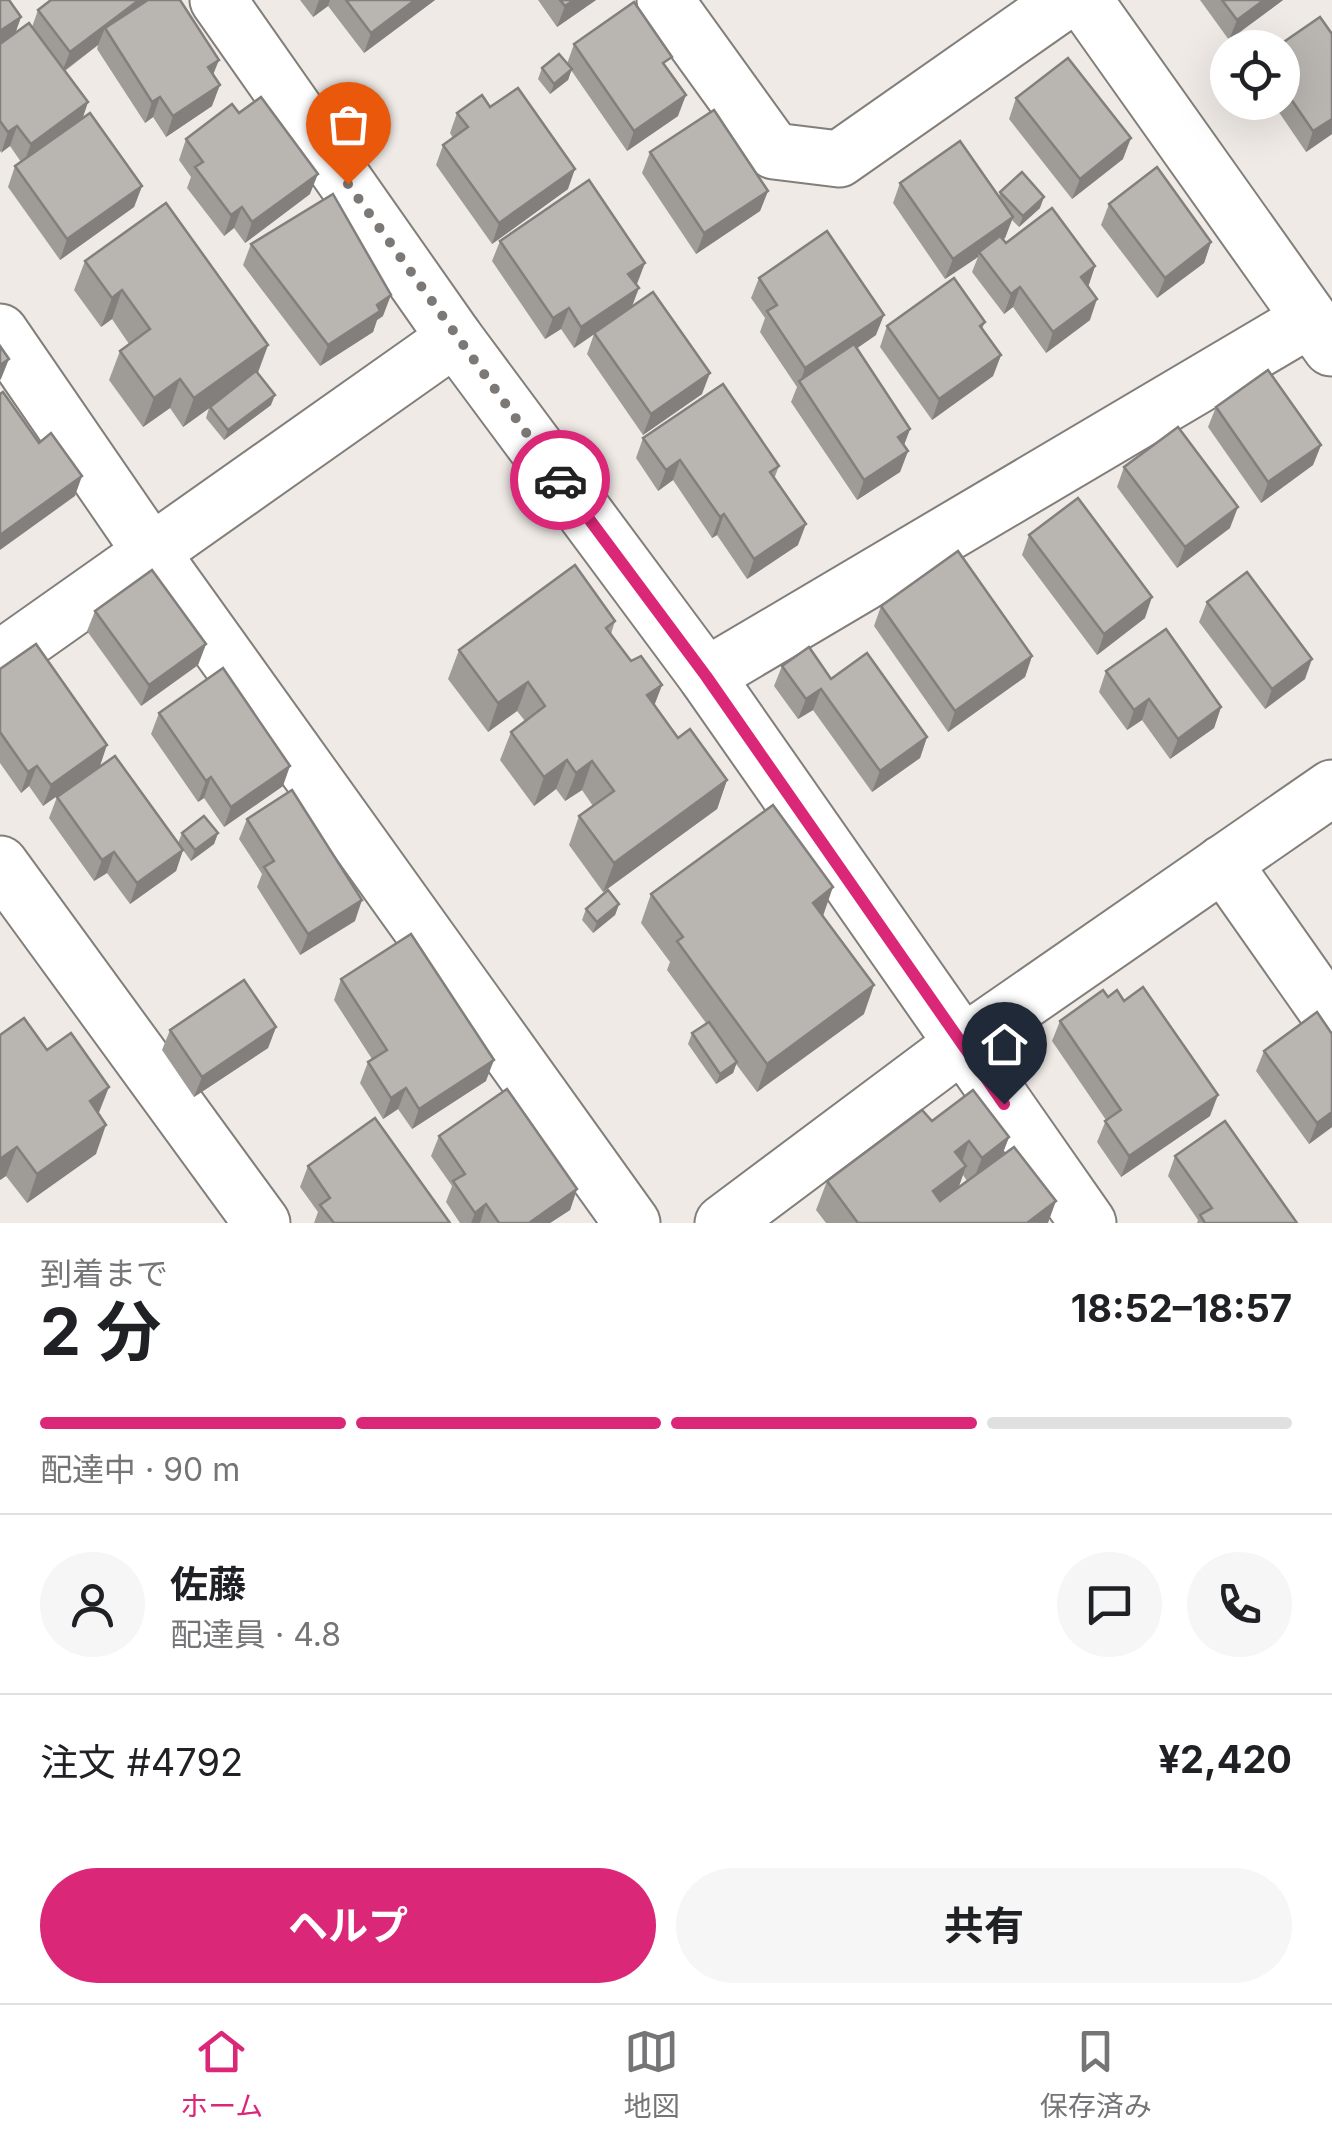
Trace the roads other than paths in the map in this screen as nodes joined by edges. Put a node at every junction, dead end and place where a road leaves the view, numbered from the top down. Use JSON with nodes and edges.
{"nodes":[{"id":1,"x":218,"y":0,"type":"edge"},
{"id":2,"x":665,"y":0,"type":"edge"},
{"id":3,"x":1066,"y":0,"type":"edge"},
{"id":4,"x":1084,"y":0,"type":"edge"},
{"id":5,"x":0,"y":332,"type":"edge"},
{"id":6,"x":1321,"y":335,"type":"edge"},
{"id":7,"x":456,"y":338,"type":"junction"},
{"id":8,"x":152,"y":552,"type":"junction"},
{"id":9,"x":0,"y":659,"type":"edge"},
{"id":10,"x":706,"y":676,"type":"junction"},
{"id":11,"x":1332,"y":788,"type":"edge"},
{"id":12,"x":1224,"y":863,"type":"junction"},
{"id":13,"x":0,"y":864,"type":"edge"},
{"id":14,"x":1332,"y":1018,"type":"edge"},
{"id":15,"x":961,"y":1045,"type":"junction"},
{"id":16,"x":262,"y":1223,"type":"edge"},
{"id":17,"x":632,"y":1223,"type":"edge"},
{"id":18,"x":723,"y":1223,"type":"edge"},
{"id":19,"x":1088,"y":1223,"type":"edge"}],
"edges":[{"from":1,"to":7,"type":"street"},
{"from":2,"to":3,"type":"street"},
{"from":4,"to":6,"type":"street"},
{"from":5,"to":8,"type":"street"},
{"from":6,"to":10,"type":"street"},
{"from":7,"to":8,"type":"street"},
{"from":7,"to":10,"type":"street"},
{"from":8,"to":9,"type":"street"},
{"from":8,"to":17,"type":"street"},
{"from":10,"to":15,"type":"street"},
{"from":11,"to":12,"type":"street"},
{"from":12,"to":14,"type":"street"},
{"from":12,"to":15,"type":"street"},
{"from":13,"to":16,"type":"street"},
{"from":15,"to":18,"type":"street"},
{"from":15,"to":19,"type":"street"}]}
